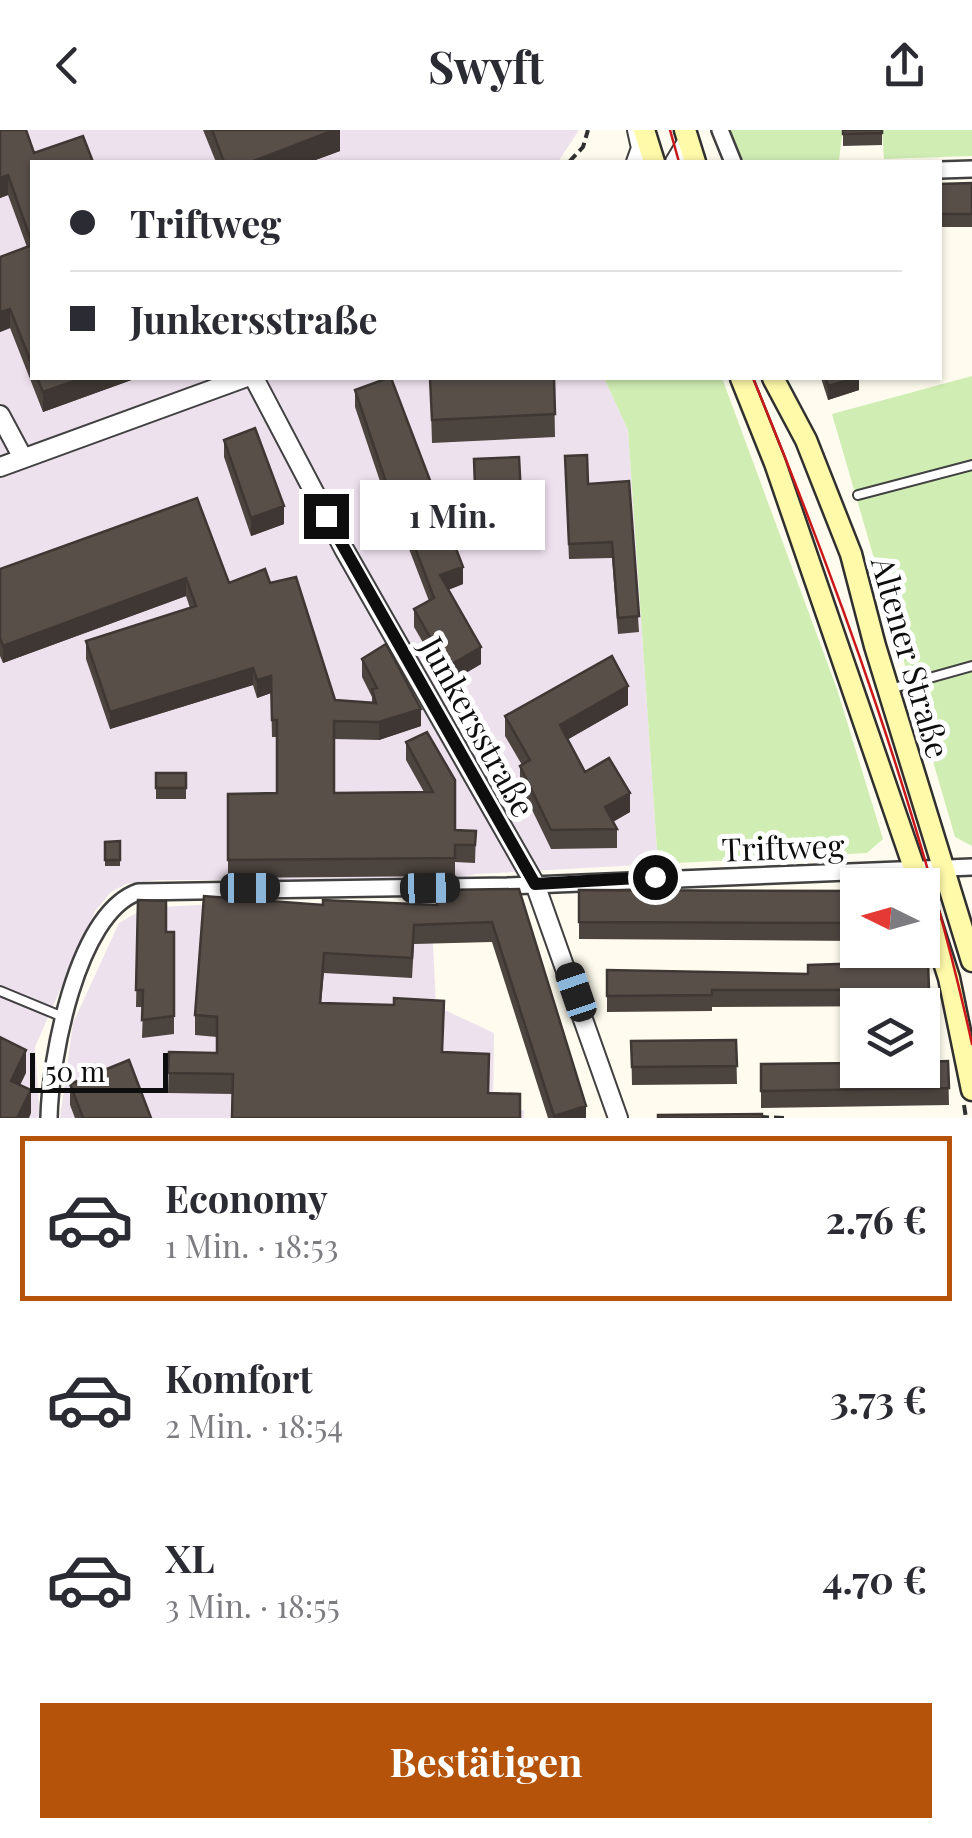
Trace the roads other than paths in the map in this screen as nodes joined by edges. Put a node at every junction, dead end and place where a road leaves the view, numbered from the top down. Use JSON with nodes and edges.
{"nodes":[{"id":1,"x":641,"y":130,"type":"edge"},
{"id":2,"x":720,"y":130,"type":"edge"},
{"id":3,"x":686,"y":136,"type":"edge"},
{"id":4,"x":637,"y":160,"type":"edge"},
{"id":5,"x":653,"y":160,"type":"edge"},
{"id":6,"x":676,"y":160,"type":"edge"},
{"id":7,"x":694,"y":160,"type":"edge"},
{"id":8,"x":732,"y":160,"type":"edge"},
{"id":9,"x":972,"y":169,"type":"edge"},
{"id":10,"x":942,"y":170,"type":"edge"},
{"id":11,"x":238,"y":380,"type":"edge"},
{"id":12,"x":255,"y":380,"type":"edge"},
{"id":13,"x":742,"y":380,"type":"edge"},
{"id":14,"x":774,"y":380,"type":"edge"},
{"id":15,"x":0,"y":415,"type":"edge"},
{"id":16,"x":23,"y":458,"type":"junction"},
{"id":17,"x":972,"y":464,"type":"edge"},
{"id":18,"x":0,"y":466,"type":"edge"},
{"id":19,"x":858,"y":495,"type":"dead end"},
{"id":20,"x":972,"y":666,"type":"edge"},
{"id":21,"x":888,"y":690,"type":"junction"},
{"id":22,"x":914,"y":868,"type":"edge"},
{"id":23,"x":946,"y":868,"type":"junction"},
{"id":24,"x":972,"y":868,"type":"edge"},
{"id":25,"x":940,"y":870,"type":"edge"},
{"id":26,"x":840,"y":878,"type":"edge"},
{"id":27,"x":535,"y":884,"type":"junction"},
{"id":28,"x":940,"y":952,"type":"edge"},
{"id":29,"x":972,"y":961,"type":"edge"},
{"id":30,"x":0,"y":991,"type":"edge"},
{"id":31,"x":63,"y":1017,"type":"junction"},
{"id":32,"x":972,"y":1090,"type":"edge"},
{"id":33,"x":49,"y":1118,"type":"edge"},
{"id":34,"x":618,"y":1118,"type":"edge"}],
"edges":[{"from":1,"to":4,"type":"street"},
{"from":1,"to":5,"type":"main road"},
{"from":2,"to":8,"type":"street"},
{"from":3,"to":6,"type":"street"},
{"from":3,"to":7,"type":"main road"},
{"from":9,"to":10,"type":"street"},
{"from":11,"to":16,"type":"street"},
{"from":12,"to":27,"type":"street","name":"Junkersstraße"},
{"from":13,"to":22,"type":"main road","name":"Altener Straße"},
{"from":14,"to":21,"type":"main road","name":"Altener Straße"},
{"from":15,"to":16,"type":"street"},
{"from":16,"to":18,"type":"street"},
{"from":17,"to":19,"type":"lane"},
{"from":20,"to":21,"type":"lane"},
{"from":21,"to":23,"type":"main road","name":"Altener Straße"},
{"from":23,"to":24,"type":"street","name":"Triftweg"},
{"from":23,"to":25,"type":"street","name":"Triftweg"},
{"from":23,"to":29,"type":"main road","name":"Altener Straße"},
{"from":26,"to":27,"type":"street","name":"Triftweg"},
{"from":27,"to":31,"type":"street","name":"Triftweg"},
{"from":27,"to":34,"type":"street","name":"Junkersstraße"},
{"from":28,"to":32,"type":"main road"},
{"from":30,"to":31,"type":"lane"},
{"from":31,"to":33,"type":"street","name":"Triftweg"}]}
